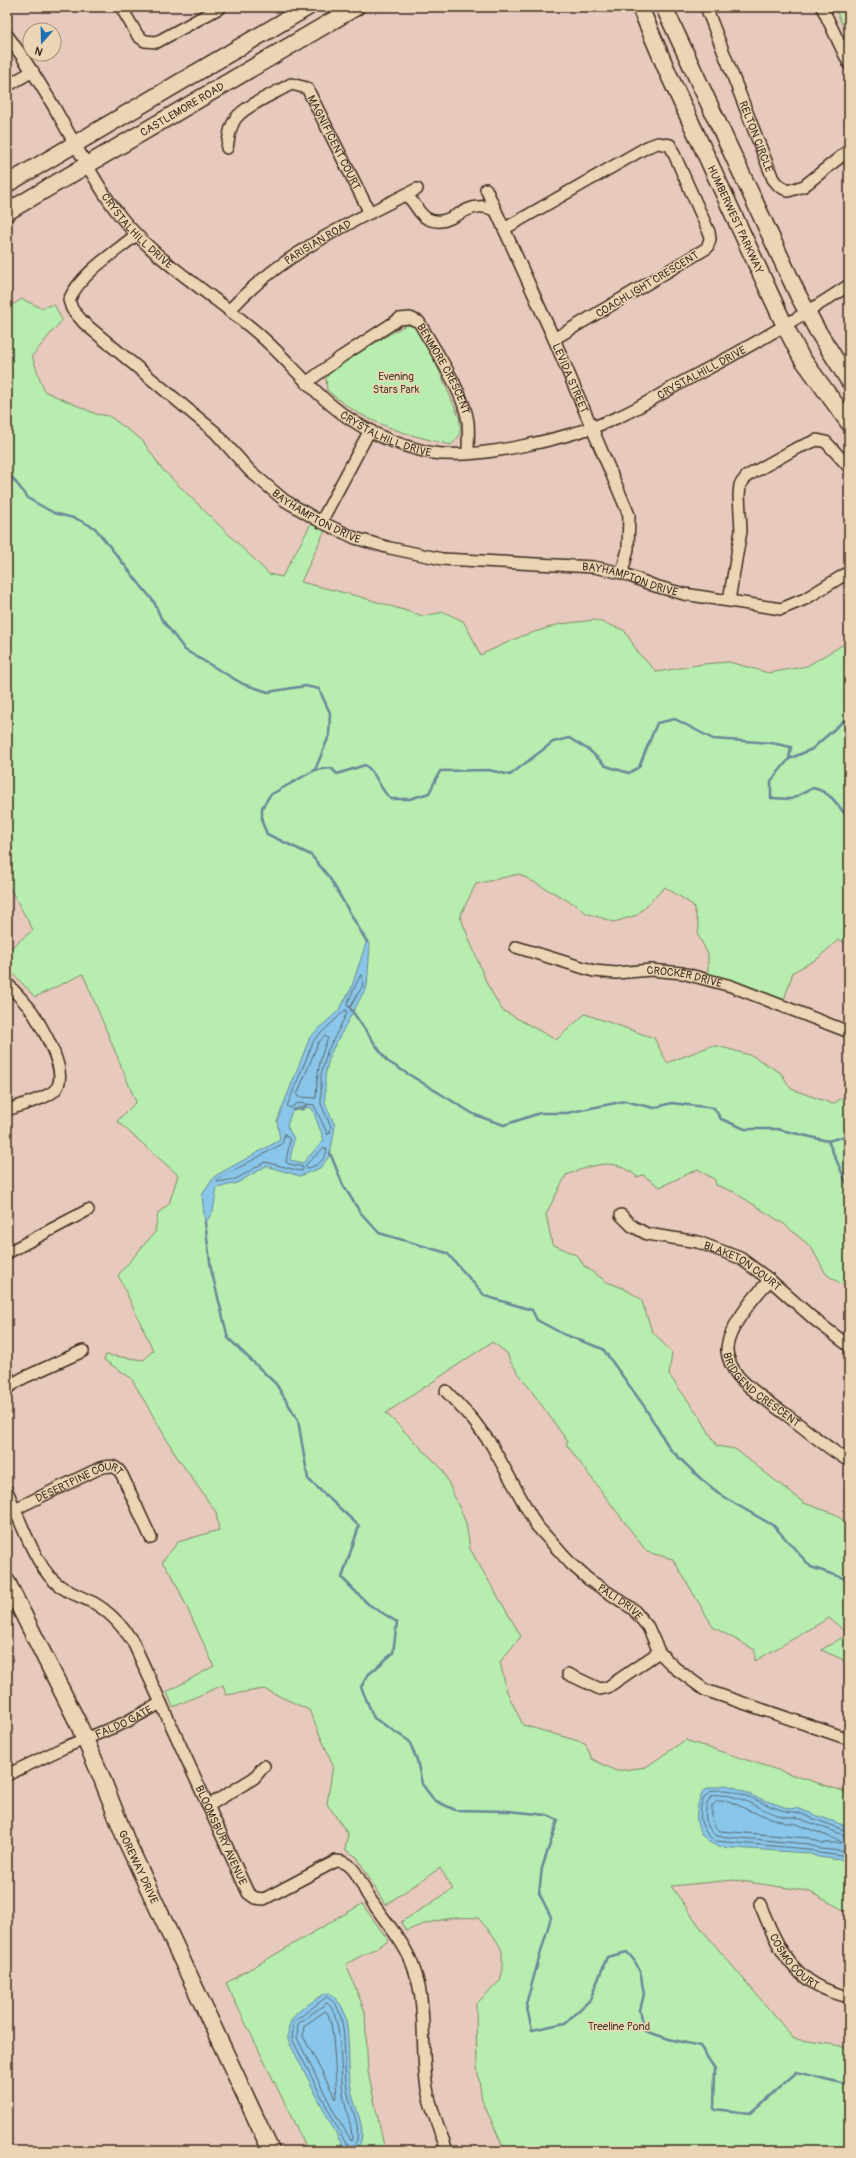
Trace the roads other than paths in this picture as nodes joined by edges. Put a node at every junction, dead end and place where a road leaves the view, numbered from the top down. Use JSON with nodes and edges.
{"nodes":[{"id":1,"x":121,"y":7,"type":"edge"},
{"id":2,"x":221,"y":7,"type":"edge"},
{"id":3,"x":308,"y":7,"type":"edge"},
{"id":4,"x":356,"y":7,"type":"edge"},
{"id":5,"x":640,"y":7,"type":"edge"},
{"id":6,"x":664,"y":7,"type":"edge"},
{"id":7,"x":667,"y":7,"type":"edge"},
{"id":8,"x":706,"y":7,"type":"edge"},
{"id":9,"x":822,"y":7,"type":"edge"},
{"id":10,"x":676,"y":31,"type":"junction"},
{"id":11,"x":7,"y":35,"type":"edge"},
{"id":12,"x":849,"y":64,"type":"edge"},
{"id":13,"x":33,"y":71,"type":"junction"},
{"id":14,"x":7,"y":86,"type":"edge"},
{"id":15,"x":74,"y":144,"type":"junction"},
{"id":16,"x":227,"y":148,"type":"dead end"},
{"id":17,"x":849,"y":150,"type":"edge"},
{"id":18,"x":86,"y":165,"type":"junction"},
{"id":19,"x":7,"y":184,"type":"edge"},
{"id":20,"x":417,"y":189,"type":"dead end"},
{"id":21,"x":486,"y":189,"type":"dead end"},
{"id":22,"x":405,"y":195,"type":"junction"},
{"id":23,"x":496,"y":211,"type":"junction"},
{"id":24,"x":7,"y":212,"type":"edge"},
{"id":25,"x":370,"y":213,"type":"junction"},
{"id":26,"x":504,"y":229,"type":"junction"},
{"id":27,"x":136,"y":235,"type":"junction"},
{"id":28,"x":849,"y":286,"type":"edge"},
{"id":29,"x":229,"y":311,"type":"junction"},
{"id":30,"x":807,"y":313,"type":"junction"},
{"id":31,"x":784,"y":326,"type":"junction"},
{"id":32,"x":554,"y":339,"type":"junction"},
{"id":33,"x":849,"y":380,"type":"edge"},
{"id":34,"x":306,"y":383,"type":"junction"},
{"id":35,"x":849,"y":423,"type":"edge"},
{"id":36,"x":593,"y":428,"type":"junction"},
{"id":37,"x":370,"y":430,"type":"junction"},
{"id":38,"x":468,"y":453,"type":"junction"},
{"id":39,"x":849,"y":466,"type":"edge"},
{"id":40,"x":321,"y":522,"type":"junction"},
{"id":41,"x":849,"y":572,"type":"edge"},
{"id":42,"x":622,"y":573,"type":"junction"},
{"id":43,"x":729,"y":600,"type":"junction"},
{"id":44,"x":516,"y":947,"type":"dead end"},
{"id":45,"x":7,"y":983,"type":"edge"},
{"id":46,"x":11,"y":993,"type":"edge"},
{"id":47,"x":849,"y":1032,"type":"edge"},
{"id":48,"x":7,"y":1110,"type":"edge"},
{"id":49,"x":88,"y":1210,"type":"dead end"},
{"id":50,"x":621,"y":1215,"type":"dead end"},
{"id":51,"x":7,"y":1252,"type":"edge"},
{"id":52,"x":770,"y":1280,"type":"junction"},
{"id":53,"x":849,"y":1346,"type":"edge"},
{"id":54,"x":83,"y":1351,"type":"dead end"},
{"id":55,"x":7,"y":1374,"type":"edge"},
{"id":56,"x":10,"y":1387,"type":"edge"},
{"id":57,"x":446,"y":1391,"type":"dead end"},
{"id":58,"x":849,"y":1461,"type":"edge"},
{"id":59,"x":7,"y":1491,"type":"edge"},
{"id":60,"x":15,"y":1509,"type":"junction"},
{"id":61,"x":151,"y":1538,"type":"dead end"},
{"id":62,"x":7,"y":1582,"type":"edge"},
{"id":63,"x":659,"y":1652,"type":"junction"},
{"id":64,"x":568,"y":1674,"type":"dead end"},
{"id":65,"x":161,"y":1703,"type":"junction"},
{"id":66,"x":849,"y":1739,"type":"edge"},
{"id":67,"x":85,"y":1740,"type":"junction"},
{"id":68,"x":264,"y":1766,"type":"dead end"},
{"id":69,"x":7,"y":1775,"type":"edge"},
{"id":70,"x":208,"y":1806,"type":"junction"},
{"id":71,"x":760,"y":1904,"type":"dead end"},
{"id":72,"x":849,"y":1997,"type":"edge"},
{"id":73,"x":271,"y":2151,"type":"edge"},
{"id":74,"x":447,"y":2151,"type":"edge"}],
"edges":[{"from":1,"to":2,"type":"street"},
{"from":3,"to":15,"type":"main road","name":"CASTLEMORE ROAD"},
{"from":4,"to":18,"type":"main road","name":"CASTLEMORE ROAD"},
{"from":5,"to":31,"type":"main road","name":"HUMBERWEST PARKWAY"},
{"from":6,"to":10,"type":"main road"},
{"from":7,"to":10,"type":"main road"},
{"from":8,"to":17,"type":"street","name":"RELTON CIRCLE"},
{"from":9,"to":12,"type":"street"},
{"from":10,"to":30,"type":"main road"},
{"from":11,"to":13,"type":"street","name":"CRYSTALHILL DRIVE"},
{"from":13,"to":14,"type":"street"},
{"from":13,"to":15,"type":"street","name":"CRYSTALHILL DRIVE"},
{"from":15,"to":18,"type":"street","name":"CRYSTALHILL DRIVE"},
{"from":15,"to":19,"type":"main road","name":"CASTLEMORE ROAD"},
{"from":16,"to":25,"type":"street","name":"MAGNIFICENT COURT"},
{"from":18,"to":24,"type":"main road","name":"CASTLEMORE ROAD"},
{"from":18,"to":27,"type":"street","name":"CRYSTALHILL DRIVE"},
{"from":20,"to":22,"type":"street","name":"PARISIAN ROAD"},
{"from":21,"to":23,"type":"street","name":"LEVIDA STREET"},
{"from":22,"to":23,"type":"street"},
{"from":22,"to":25,"type":"street","name":"PARISIAN ROAD"},
{"from":23,"to":26,"type":"street","name":"LEVIDA STREET"},
{"from":25,"to":29,"type":"street","name":"PARISIAN ROAD"},
{"from":26,"to":32,"type":"street","name":"LEVIDA STREET"},
{"from":26,"to":32,"type":"street","name":"COACHLIGHT CRESCENT"},
{"from":27,"to":29,"type":"street","name":"CRYSTALHILL DRIVE"},
{"from":27,"to":40,"type":"street","name":"BAYHAMPTON DRIVE"},
{"from":28,"to":30,"type":"street","name":"CRYSTALHILL DRIVE"},
{"from":29,"to":34,"type":"street","name":"CRYSTALHILL DRIVE"},
{"from":30,"to":31,"type":"street","name":"CRYSTALHILL DRIVE"},
{"from":30,"to":33,"type":"main road"},
{"from":31,"to":35,"type":"main road","name":"HUMBERWEST PARKWAY"},
{"from":31,"to":36,"type":"street","name":"CRYSTALHILL DRIVE"},
{"from":32,"to":36,"type":"street","name":"LEVIDA STREET"},
{"from":34,"to":37,"type":"street","name":"CRYSTALHILL DRIVE"},
{"from":34,"to":38,"type":"street","name":"BENMORE CRESCENT"},
{"from":36,"to":38,"type":"street","name":"CRYSTALHILL DRIVE"},
{"from":36,"to":42,"type":"street","name":"LEVIDA STREET"},
{"from":37,"to":38,"type":"street","name":"CRYSTALHILL DRIVE"},
{"from":37,"to":40,"type":"street"},
{"from":39,"to":43,"type":"street"},
{"from":40,"to":42,"type":"street","name":"BAYHAMPTON DRIVE"},
{"from":41,"to":43,"type":"street","name":"BAYHAMPTON DRIVE"},
{"from":42,"to":43,"type":"street","name":"BAYHAMPTON DRIVE"},
{"from":44,"to":47,"type":"street","name":"CROCKER DRIVE"},
{"from":45,"to":46,"type":"street"},
{"from":46,"to":48,"type":"street"},
{"from":49,"to":51,"type":"street"},
{"from":50,"to":52,"type":"street","name":"BLAKETON COURT"},
{"from":52,"to":53,"type":"street","name":"BLAKETON COURT"},
{"from":52,"to":58,"type":"street","name":"BRIDGEND CRESCENT"},
{"from":54,"to":56,"type":"street"},
{"from":55,"to":56,"type":"street"},
{"from":57,"to":63,"type":"street","name":"PALI DRIVE"},
{"from":59,"to":60,"type":"street","name":"BLOOMSBURY AVENUE"},
{"from":60,"to":61,"type":"street","name":"DESERTPINE COURT"},
{"from":60,"to":65,"type":"street","name":"BLOOMSBURY AVENUE"},
{"from":62,"to":67,"type":"main road","name":"GOREWAY DRIVE"},
{"from":63,"to":64,"type":"street"},
{"from":63,"to":66,"type":"street","name":"PALI DRIVE"},
{"from":65,"to":67,"type":"street","name":"FALDO GATE"},
{"from":65,"to":70,"type":"street","name":"BLOOMSBURY AVENUE"},
{"from":67,"to":69,"type":"street","name":"FALDO GATE"},
{"from":67,"to":73,"type":"main road","name":"GOREWAY DRIVE"},
{"from":68,"to":70,"type":"street"},
{"from":70,"to":74,"type":"street","name":"BLOOMSBURY AVENUE"},
{"from":71,"to":72,"type":"street","name":"COSMO COURT"}]}
